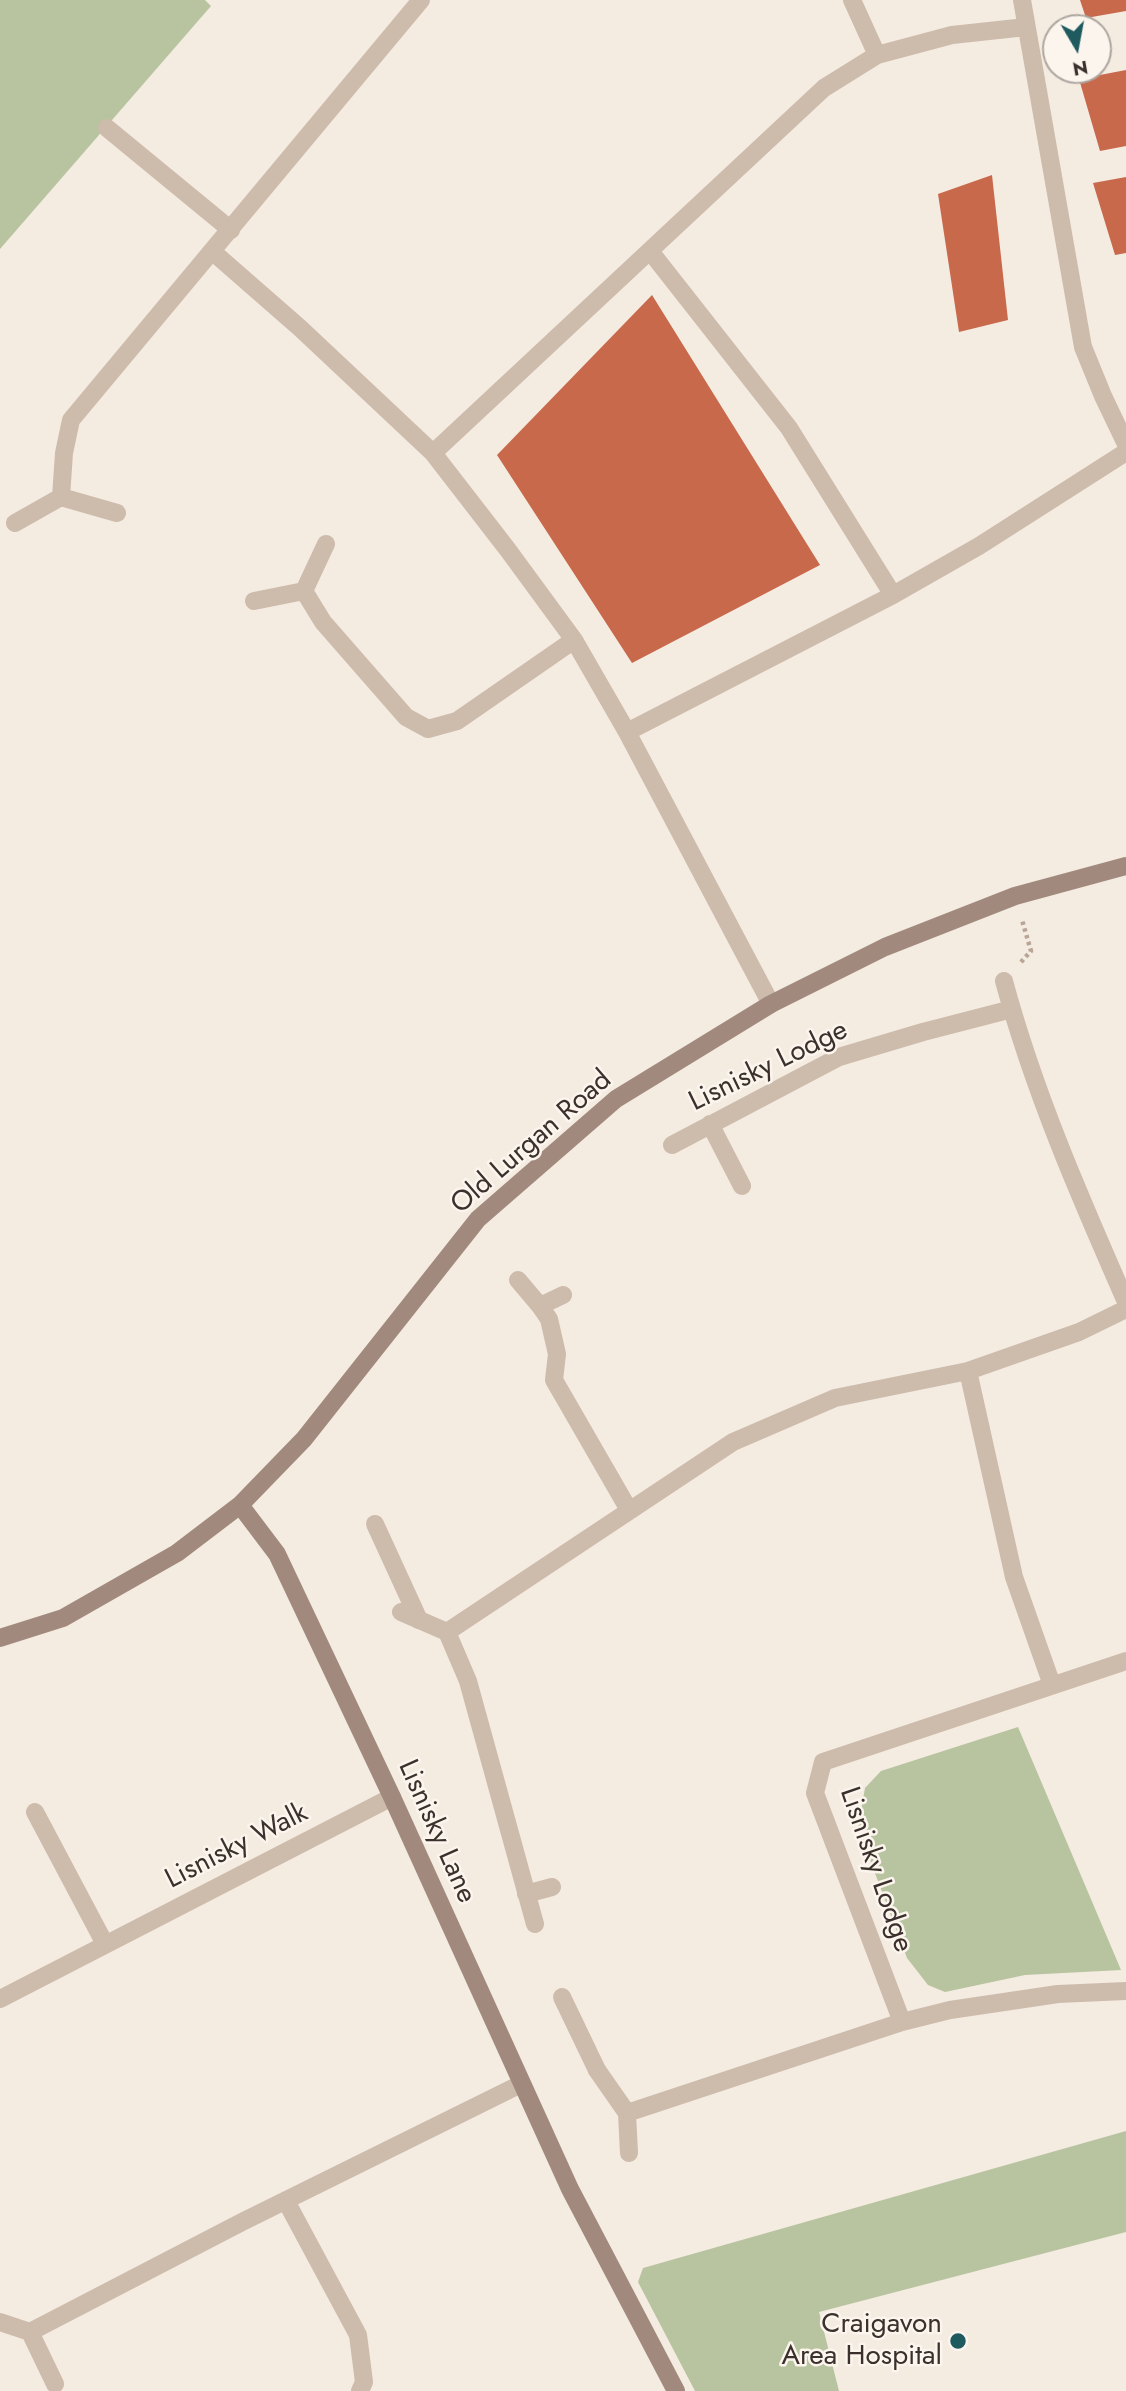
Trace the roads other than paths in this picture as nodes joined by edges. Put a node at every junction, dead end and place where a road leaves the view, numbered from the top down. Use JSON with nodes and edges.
{"nodes":[{"id":1,"x":421,"y":0,"type":"edge"},
{"id":2,"x":852,"y":0,"type":"edge"},
{"id":3,"x":1022,"y":0,"type":"edge"},
{"id":4,"x":1026,"y":27,"type":"junction"},
{"id":5,"x":877,"y":55,"type":"junction"},
{"id":6,"x":107,"y":128,"type":"dead end"},
{"id":7,"x":232,"y":230,"type":"junction"},
{"id":8,"x":650,"y":251,"type":"junction"},
{"id":9,"x":213,"y":252,"type":"junction"},
{"id":10,"x":1126,"y":444,"type":"edge"},
{"id":11,"x":1126,"y":452,"type":"edge"},
{"id":12,"x":433,"y":453,"type":"junction"},
{"id":13,"x":61,"y":497,"type":"junction"},
{"id":14,"x":117,"y":513,"type":"dead end"},
{"id":15,"x":15,"y":523,"type":"dead end"},
{"id":16,"x":326,"y":544,"type":"dead end"},
{"id":17,"x":304,"y":591,"type":"junction"},
{"id":18,"x":892,"y":595,"type":"junction"},
{"id":19,"x":254,"y":601,"type":"dead end"},
{"id":20,"x":574,"y":640,"type":"junction"},
{"id":21,"x":627,"y":732,"type":"junction"},
{"id":22,"x":1126,"y":866,"type":"edge"},
{"id":23,"x":1004,"y":981,"type":"road end"},
{"id":24,"x":771,"y":1004,"type":"junction"},
{"id":25,"x":1012,"y":1009,"type":"junction"},
{"id":26,"x":710,"y":1124,"type":"junction"},
{"id":27,"x":673,"y":1144,"type":"dead end"},
{"id":28,"x":742,"y":1186,"type":"dead end"},
{"id":29,"x":518,"y":1280,"type":"dead end"},
{"id":30,"x":563,"y":1295,"type":"dead end"},
{"id":31,"x":1126,"y":1302,"type":"edge"},
{"id":32,"x":540,"y":1306,"type":"junction"},
{"id":33,"x":1126,"y":1309,"type":"edge"},
{"id":34,"x":968,"y":1371,"type":"junction"},
{"id":35,"x":240,"y":1505,"type":"junction"},
{"id":36,"x":629,"y":1510,"type":"junction"},
{"id":37,"x":375,"y":1524,"type":"dead end"},
{"id":38,"x":401,"y":1612,"type":"dead end"},
{"id":39,"x":419,"y":1620,"type":"junction"},
{"id":40,"x":447,"y":1632,"type":"junction"},
{"id":41,"x":0,"y":1638,"type":"edge"},
{"id":42,"x":1126,"y":1661,"type":"edge"},
{"id":43,"x":1052,"y":1685,"type":"junction"},
{"id":44,"x":392,"y":1797,"type":"junction"},
{"id":45,"x":35,"y":1812,"type":"dead end"},
{"id":46,"x":552,"y":1887,"type":"dead end"},
{"id":47,"x":526,"y":1894,"type":"junction"},
{"id":48,"x":536,"y":1924,"type":"dead end"},
{"id":49,"x":105,"y":1944,"type":"junction"},
{"id":50,"x":1126,"y":1991,"type":"edge"},
{"id":51,"x":562,"y":1997,"type":"dead end"},
{"id":52,"x":0,"y":1999,"type":"edge"},
{"id":53,"x":902,"y":2022,"type":"junction"},
{"id":54,"x":521,"y":2084,"type":"junction"},
{"id":55,"x":627,"y":2113,"type":"junction"},
{"id":56,"x":629,"y":2153,"type":"dead end"},
{"id":57,"x":286,"y":2201,"type":"junction"},
{"id":58,"x":0,"y":2322,"type":"edge"},
{"id":59,"x":30,"y":2332,"type":"junction"},
{"id":60,"x":55,"y":2384,"type":"dead end"},
{"id":61,"x":360,"y":2391,"type":"edge"},
{"id":62,"x":676,"y":2391,"type":"edge"}],
"edges":[{"from":1,"to":7,"type":"street"},
{"from":2,"to":5,"type":"street"},
{"from":3,"to":4,"type":"street"},
{"from":4,"to":5,"type":"street"},
{"from":4,"to":10,"type":"street"},
{"from":5,"to":8,"type":"street"},
{"from":6,"to":7,"type":"street"},
{"from":7,"to":9,"type":"street"},
{"from":8,"to":12,"type":"street"},
{"from":8,"to":18,"type":"street"},
{"from":9,"to":12,"type":"street"},
{"from":9,"to":13,"type":"street"},
{"from":11,"to":18,"type":"street"},
{"from":12,"to":20,"type":"street"},
{"from":13,"to":14,"type":"street"},
{"from":13,"to":15,"type":"street"},
{"from":16,"to":17,"type":"street"},
{"from":17,"to":19,"type":"street"},
{"from":17,"to":20,"type":"street"},
{"from":18,"to":21,"type":"street"},
{"from":20,"to":21,"type":"street"},
{"from":21,"to":24,"type":"street"},
{"from":22,"to":24,"type":"street","name":"Old Lurgan Road"},
{"from":23,"to":25,"type":"street"},
{"from":24,"to":35,"type":"street","name":"Old Lurgan Road"},
{"from":25,"to":26,"type":"street","name":"Lisnisky Lodge"},
{"from":25,"to":31,"type":"street"},
{"from":26,"to":27,"type":"street","name":"Lisnisky Lodge"},
{"from":26,"to":28,"type":"street"},
{"from":29,"to":32,"type":"street"},
{"from":30,"to":32,"type":"street"},
{"from":32,"to":36,"type":"street"},
{"from":33,"to":34,"type":"street"},
{"from":34,"to":36,"type":"street"},
{"from":34,"to":43,"type":"street"},
{"from":35,"to":41,"type":"street","name":"Old Lurgan Road"},
{"from":35,"to":44,"type":"street","name":"Lisnisky Lane"},
{"from":36,"to":40,"type":"street"},
{"from":37,"to":39,"type":"street"},
{"from":38,"to":39,"type":"street"},
{"from":39,"to":40,"type":"street"},
{"from":40,"to":47,"type":"street"},
{"from":42,"to":43,"type":"street","name":"Lisnisky Lodge"},
{"from":43,"to":53,"type":"street","name":"Lisnisky Lodge"},
{"from":44,"to":49,"type":"street","name":"Lisnisky Walk"},
{"from":44,"to":54,"type":"street","name":"Lisnisky Lane"},
{"from":45,"to":49,"type":"street"},
{"from":46,"to":47,"type":"street"},
{"from":47,"to":48,"type":"street"},
{"from":49,"to":52,"type":"street","name":"Lisnisky Walk"},
{"from":50,"to":53,"type":"street"},
{"from":51,"to":55,"type":"street"},
{"from":53,"to":55,"type":"street"},
{"from":54,"to":57,"type":"street"},
{"from":54,"to":62,"type":"street","name":"Lisnisky Lane"},
{"from":55,"to":56,"type":"street"},
{"from":57,"to":59,"type":"street"},
{"from":57,"to":61,"type":"street"},
{"from":58,"to":59,"type":"street"},
{"from":59,"to":60,"type":"street"}]}
